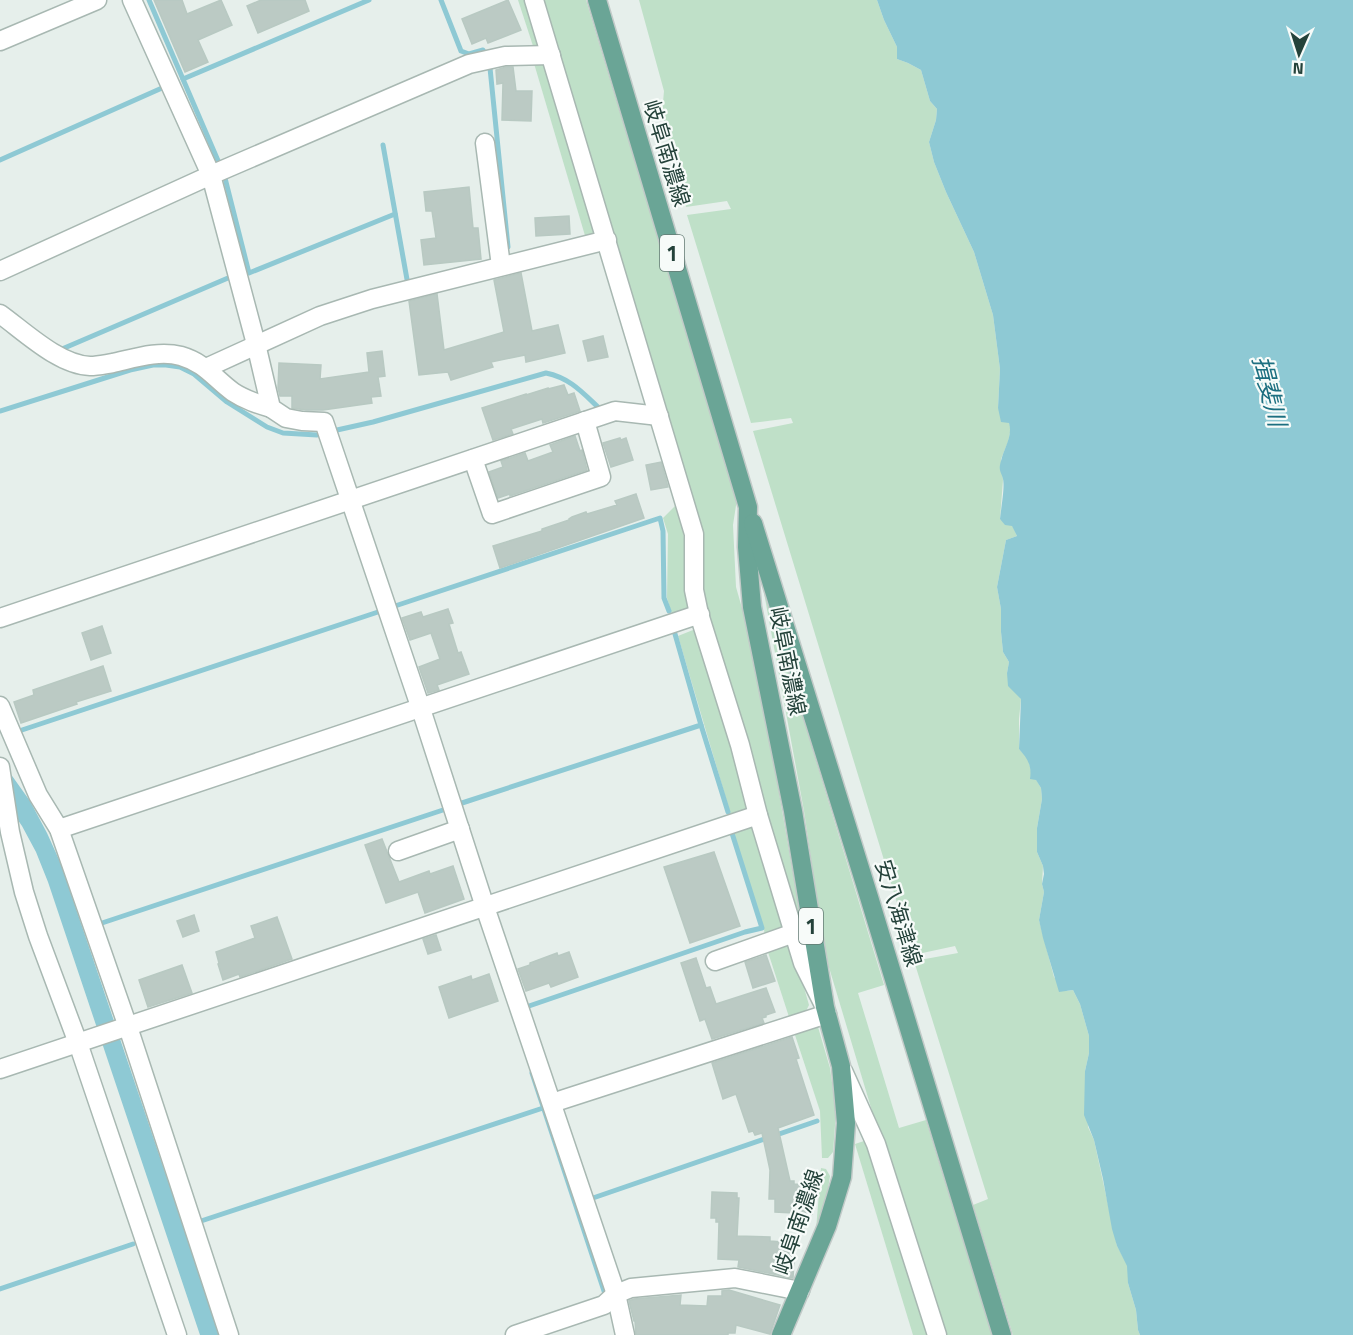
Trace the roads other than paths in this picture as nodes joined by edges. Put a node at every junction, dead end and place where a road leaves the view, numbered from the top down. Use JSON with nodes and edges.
{"nodes":[{"id":1,"x":97,"y":0,"type":"edge"},
{"id":2,"x":132,"y":0,"type":"edge"},
{"id":3,"x":534,"y":0,"type":"edge"},
{"id":4,"x":597,"y":0,"type":"edge"},
{"id":5,"x":0,"y":41,"type":"edge"},
{"id":6,"x":551,"y":54,"type":"junction"},
{"id":7,"x":485,"y":143,"type":"dead end"},
{"id":8,"x":211,"y":175,"type":"junction"},
{"id":9,"x":607,"y":240,"type":"junction"},
{"id":10,"x":501,"y":266,"type":"junction"},
{"id":11,"x":0,"y":271,"type":"edge"},
{"id":12,"x":0,"y":314,"type":"edge"},
{"id":13,"x":256,"y":344,"type":"junction"},
{"id":14,"x":206,"y":368,"type":"junction"},
{"id":15,"x":271,"y":408,"type":"junction"},
{"id":16,"x":659,"y":416,"type":"junction"},
{"id":17,"x":585,"y":421,"type":"junction"},
{"id":18,"x":473,"y":459,"type":"junction"},
{"id":19,"x":350,"y":500,"type":"junction"},
{"id":20,"x":748,"y":507,"type":"junction"},
{"id":21,"x":700,"y":614,"type":"junction"},
{"id":22,"x":0,"y":618,"type":"edge"},
{"id":23,"x":0,"y":706,"type":"edge"},
{"id":24,"x":421,"y":709,"type":"junction"},
{"id":25,"x":0,"y":767,"type":"edge"},
{"id":26,"x":758,"y":815,"type":"junction"},
{"id":27,"x":59,"y":829,"type":"junction"},
{"id":28,"x":460,"y":829,"type":"junction"},
{"id":29,"x":8,"y":839,"type":"edge"},
{"id":30,"x":398,"y":852,"type":"dead end"},
{"id":31,"x":485,"y":907,"type":"junction"},
{"id":32,"x":794,"y":933,"type":"junction"},
{"id":33,"x":715,"y":961,"type":"dead end"},
{"id":34,"x":826,"y":1010,"type":"junction"},
{"id":35,"x":124,"y":1028,"type":"junction"},
{"id":36,"x":83,"y":1041,"type":"junction"},
{"id":37,"x":841,"y":1066,"type":"junction"},
{"id":38,"x":0,"y":1069,"type":"edge"},
{"id":39,"x":552,"y":1102,"type":"junction"},
{"id":40,"x":800,"y":1291,"type":"junction"},
{"id":41,"x":616,"y":1294,"type":"junction"},
{"id":42,"x":177,"y":1335,"type":"edge"},
{"id":43,"x":229,"y":1335,"type":"edge"},
{"id":44,"x":515,"y":1335,"type":"edge"},
{"id":45,"x":625,"y":1335,"type":"edge"},
{"id":46,"x":781,"y":1335,"type":"edge"},
{"id":47,"x":937,"y":1335,"type":"edge"},
{"id":48,"x":1002,"y":1335,"type":"edge"}],
"edges":[{"from":1,"to":5,"type":"street"},
{"from":2,"to":8,"type":"street"},
{"from":3,"to":6,"type":"street"},
{"from":4,"to":20,"type":"main road","name":"岐阜南濃線","number":"1"},
{"from":6,"to":8,"type":"street"},
{"from":6,"to":9,"type":"street"},
{"from":7,"to":10,"type":"street"},
{"from":8,"to":11,"type":"street"},
{"from":8,"to":13,"type":"street"},
{"from":9,"to":10,"type":"street"},
{"from":9,"to":16,"type":"street"},
{"from":10,"to":13,"type":"street"},
{"from":12,"to":14,"type":"street"},
{"from":13,"to":14,"type":"street"},
{"from":13,"to":15,"type":"street"},
{"from":14,"to":15,"type":"street"},
{"from":15,"to":19,"type":"street"},
{"from":16,"to":17,"type":"street"},
{"from":16,"to":21,"type":"street"},
{"from":17,"to":18,"type":"street"},
{"from":17,"to":18,"type":"street"},
{"from":18,"to":19,"type":"street"},
{"from":19,"to":22,"type":"street"},
{"from":19,"to":24,"type":"street"},
{"from":20,"to":34,"type":"main road","name":"岐阜南濃線","number":"1"},
{"from":20,"to":48,"type":"main road","name":"安八海津線"},
{"from":21,"to":24,"type":"street"},
{"from":21,"to":26,"type":"street"},
{"from":23,"to":27,"type":"street"},
{"from":24,"to":27,"type":"street"},
{"from":24,"to":28,"type":"street"},
{"from":25,"to":29,"type":"street"},
{"from":26,"to":31,"type":"street"},
{"from":26,"to":32,"type":"street"},
{"from":27,"to":35,"type":"street"},
{"from":28,"to":30,"type":"street"},
{"from":28,"to":31,"type":"street"},
{"from":29,"to":36,"type":"street"},
{"from":31,"to":35,"type":"street"},
{"from":31,"to":39,"type":"street"},
{"from":32,"to":33,"type":"street"},
{"from":32,"to":34,"type":"street"},
{"from":34,"to":37,"type":"main road","name":"岐阜南濃線","number":"1"},
{"from":34,"to":39,"type":"street"},
{"from":35,"to":36,"type":"street"},
{"from":35,"to":43,"type":"street"},
{"from":36,"to":38,"type":"street"},
{"from":36,"to":42,"type":"street"},
{"from":37,"to":40,"type":"main road","name":"岐阜南濃線","number":"1"},
{"from":37,"to":47,"type":"street"},
{"from":39,"to":41,"type":"street"},
{"from":40,"to":41,"type":"street"},
{"from":40,"to":46,"type":"main road","name":"岐阜南濃線","number":"1"},
{"from":41,"to":44,"type":"street"},
{"from":41,"to":45,"type":"street"}]}
